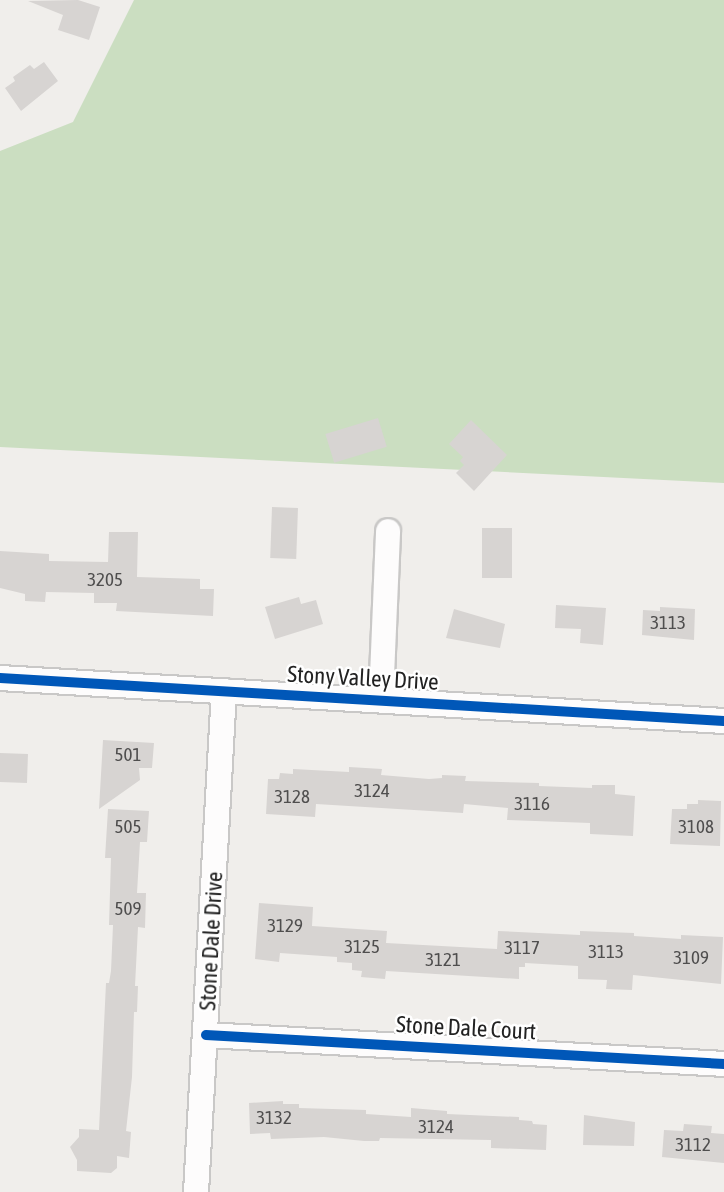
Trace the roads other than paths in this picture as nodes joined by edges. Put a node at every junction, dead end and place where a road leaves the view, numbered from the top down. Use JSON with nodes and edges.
{"nodes":[{"id":1,"x":388,"y":531,"type":"dead end"},
{"id":2,"x":0,"y":678,"type":"edge"},
{"id":3,"x":224,"y":691,"type":"junction"},
{"id":4,"x":380,"y":700,"type":"junction"},
{"id":5,"x":724,"y":721,"type":"edge"},
{"id":6,"x":206,"y":1035,"type":"junction"},
{"id":7,"x":724,"y":1064,"type":"edge"},
{"id":8,"x":196,"y":1192,"type":"edge"}],
"edges":[{"from":1,"to":4,"type":"street"},
{"from":2,"to":3,"type":"street","name":"Stony Valley Drive"},
{"from":3,"to":4,"type":"street","name":"Stony Valley Drive"},
{"from":3,"to":6,"type":"street","name":"Stone Dale Drive"},
{"from":4,"to":5,"type":"street","name":"Stony Valley Drive"},
{"from":6,"to":7,"type":"street","name":"Stone Dale Court"},
{"from":6,"to":8,"type":"street","name":"Stone Dale Drive"}]}
